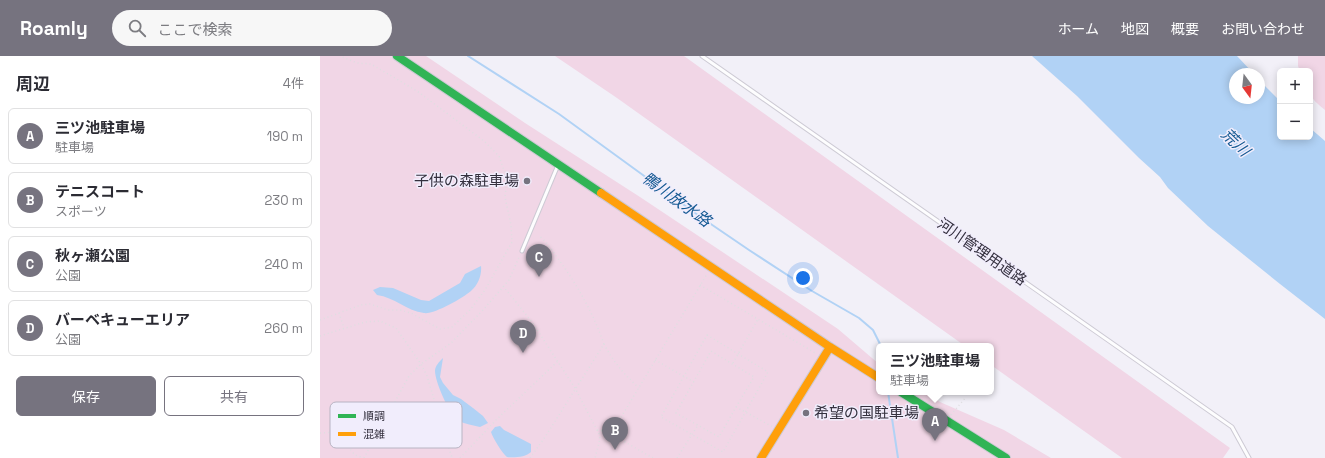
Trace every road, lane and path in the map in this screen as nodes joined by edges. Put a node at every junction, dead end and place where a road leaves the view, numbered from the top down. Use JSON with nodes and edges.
{"nodes":[{"id":1,"x":340,"y":56,"type":"edge"},
{"id":2,"x":397,"y":56,"type":"edge"},
{"id":3,"x":702,"y":56,"type":"edge"},
{"id":4,"x":558,"y":164,"type":"junction"},
{"id":5,"x":539,"y":236,"type":"dead end"},
{"id":6,"x":522,"y":251,"type":"joint"},
{"id":7,"x":709,"y":271,"type":"dead end"},
{"id":8,"x":700,"y":285,"type":"junction"},
{"id":9,"x":503,"y":286,"type":"junction"},
{"id":10,"x":339,"y":313,"type":"junction"},
{"id":11,"x":758,"y":319,"type":"junction"},
{"id":12,"x":320,"y":320,"type":"edge"},
{"id":13,"x":344,"y":328,"type":"junction"},
{"id":14,"x":320,"y":336,"type":"edge"},
{"id":15,"x":604,"y":344,"type":"junction"},
{"id":16,"x":830,"y":347,"type":"junction"},
{"id":17,"x":738,"y":354,"type":"junction"},
{"id":18,"x":823,"y":358,"type":"junction"},
{"id":19,"x":655,"y":360,"type":"junction"},
{"id":20,"x":558,"y":361,"type":"junction"},
{"id":21,"x":420,"y":364,"type":"junction"},
{"id":22,"x":733,"y":364,"type":"junction"},
{"id":23,"x":684,"y":376,"type":"junction"},
{"id":24,"x":876,"y":376,"type":"edge"},
{"id":25,"x":694,"y":382,"type":"junction"},
{"id":26,"x":575,"y":388,"type":"junction"},
{"id":27,"x":639,"y":388,"type":"junction"},
{"id":28,"x":905,"y":395,"type":"edge"},
{"id":29,"x":966,"y":397,"type":"dead end"},
{"id":30,"x":395,"y":402,"type":"edge"},
{"id":31,"x":435,"y":402,"type":"edge"},
{"id":32,"x":736,"y":407,"type":"junction"},
{"id":33,"x":745,"y":412,"type":"junction"},
{"id":34,"x":948,"y":422,"type":"junction"},
{"id":35,"x":698,"y":425,"type":"junction"},
{"id":36,"x":597,"y":430,"type":"junction"},
{"id":37,"x":778,"y":430,"type":"junction"},
{"id":38,"x":612,"y":432,"type":"junction"},
{"id":39,"x":692,"y":434,"type":"junction"},
{"id":40,"x":349,"y":448,"type":"edge"},
{"id":41,"x":369,"y":448,"type":"edge"},
{"id":42,"x":449,"y":448,"type":"edge"},
{"id":43,"x":364,"y":458,"type":"edge"},
{"id":44,"x":453,"y":458,"type":"edge"},
{"id":45,"x":460,"y":458,"type":"edge"},
{"id":46,"x":530,"y":458,"type":"edge"},
{"id":47,"x":595,"y":458,"type":"edge"},
{"id":48,"x":653,"y":458,"type":"edge"},
{"id":49,"x":677,"y":458,"type":"edge"},
{"id":50,"x":761,"y":458,"type":"edge"},
{"id":51,"x":1006,"y":458,"type":"edge"},
{"id":52,"x":1249,"y":458,"type":"edge"}],
"edges":[{"from":1,"to":10,"type":"path"},
{"from":2,"to":4,"type":"street"},
{"from":3,"to":52,"type":"lane","name":"河川管理用道路"},
{"from":4,"to":6,"type":"lane"},
{"from":4,"to":16,"type":"street"},
{"from":5,"to":15,"type":"path"},
{"from":6,"to":9,"type":"path"},
{"from":7,"to":8,"type":"path"},
{"from":8,"to":11,"type":"path"},
{"from":8,"to":19,"type":"path"},
{"from":9,"to":20,"type":"path"},
{"from":9,"to":21,"type":"path"},
{"from":10,"to":12,"type":"path"},
{"from":10,"to":13,"type":"path"},
{"from":11,"to":17,"type":"path"},
{"from":11,"to":18,"type":"path"},
{"from":13,"to":14,"type":"path"},
{"from":13,"to":21,"type":"path"},
{"from":15,"to":26,"type":"path"},
{"from":15,"to":27,"type":"path"},
{"from":16,"to":18,"type":"street"},
{"from":16,"to":24,"type":"street"},
{"from":17,"to":22,"type":"path"},
{"from":17,"to":23,"type":"path"},
{"from":17,"to":33,"type":"path"},
{"from":18,"to":37,"type":"street"},
{"from":19,"to":23,"type":"path"},
{"from":19,"to":27,"type":"path"},
{"from":20,"to":26,"type":"path"},
{"from":20,"to":45,"type":"path"},
{"from":21,"to":30,"type":"path"},
{"from":21,"to":31,"type":"path"},
{"from":22,"to":25,"type":"path"},
{"from":22,"to":32,"type":"path"},
{"from":23,"to":25,"type":"path"},
{"from":23,"to":39,"type":"path"},
{"from":25,"to":35,"type":"path"},
{"from":26,"to":36,"type":"path"},
{"from":26,"to":46,"type":"path"},
{"from":27,"to":38,"type":"path"},
{"from":28,"to":34,"type":"street"},
{"from":29,"to":34,"type":"path"},
{"from":32,"to":33,"type":"path"},
{"from":32,"to":35,"type":"path"},
{"from":33,"to":37,"type":"path"},
{"from":33,"to":39,"type":"path"},
{"from":34,"to":51,"type":"street"},
{"from":35,"to":39,"type":"path"},
{"from":36,"to":38,"type":"path"},
{"from":36,"to":47,"type":"path"},
{"from":37,"to":50,"type":"street"},
{"from":38,"to":48,"type":"path"},
{"from":39,"to":49,"type":"path"},
{"from":40,"to":43,"type":"path"},
{"from":41,"to":43,"type":"path"},
{"from":42,"to":44,"type":"path"}]}
